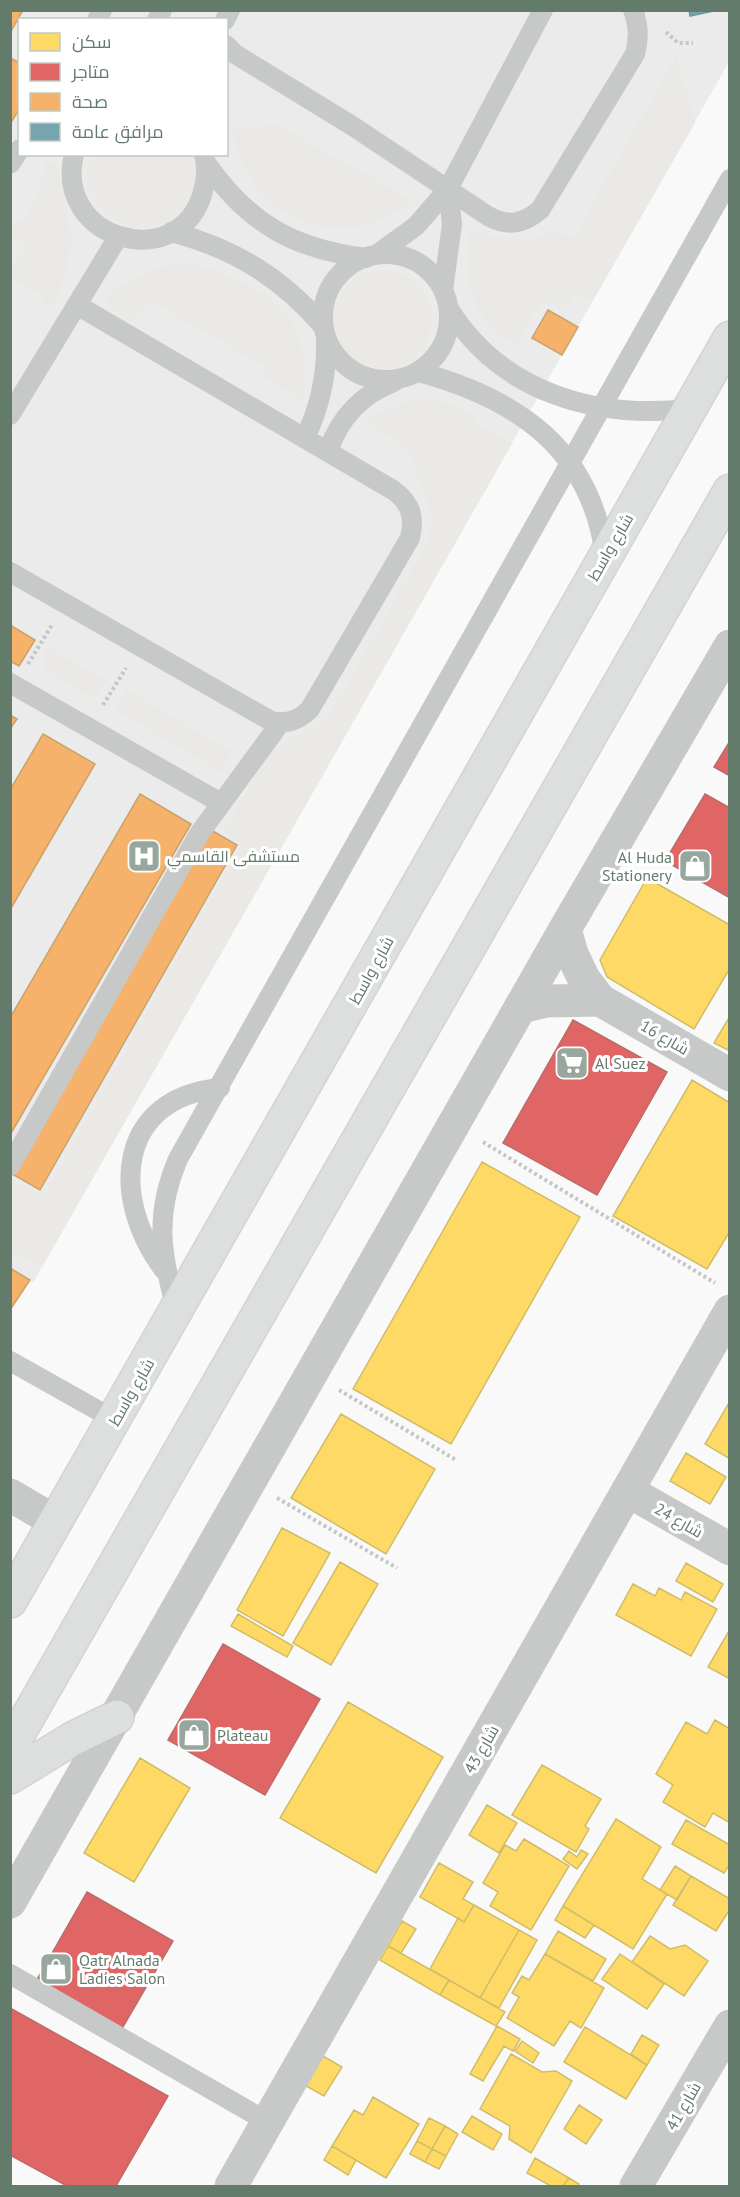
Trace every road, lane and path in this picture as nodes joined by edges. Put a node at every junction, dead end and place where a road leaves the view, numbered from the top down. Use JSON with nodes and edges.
{"nodes":[{"id":1,"x":543,"y":10,"type":"edge"},
{"id":2,"x":633,"y":10,"type":"edge"},
{"id":3,"x":664,"y":24,"type":"dead end"},
{"id":4,"x":693,"y":43,"type":"dead end"},
{"id":5,"x":228,"y":47,"type":"edge"},
{"id":6,"x":74,"y":156,"type":"edge"},
{"id":7,"x":205,"y":159,"type":"edge"},
{"id":8,"x":729,"y":179,"type":"edge"},
{"id":9,"x":448,"y":189,"type":"junction"},
{"id":10,"x":171,"y":232,"type":"junction"},
{"id":11,"x":118,"y":237,"type":"junction"},
{"id":12,"x":371,"y":256,"type":"junction"},
{"id":13,"x":446,"y":300,"type":"junction"},
{"id":14,"x":77,"y":305,"type":"junction"},
{"id":15,"x":324,"y":332,"type":"junction"},
{"id":16,"x":729,"y":338,"type":"edge"},
{"id":17,"x":419,"y":372,"type":"junction"},
{"id":18,"x":400,"y":379,"type":"junction"},
{"id":19,"x":602,"y":409,"type":"junction"},
{"id":20,"x":689,"y":409,"type":"junction"},
{"id":21,"x":10,"y":415,"type":"edge"},
{"id":22,"x":304,"y":438,"type":"junction"},
{"id":23,"x":328,"y":451,"type":"junction"},
{"id":24,"x":571,"y":462,"type":"junction"},
{"id":25,"x":729,"y":491,"type":"edge"},
{"id":26,"x":605,"y":556,"type":"junction"},
{"id":27,"x":10,"y":572,"type":"edge"},
{"id":28,"x":66,"y":604,"type":"junction"},
{"id":29,"x":729,"y":645,"type":"edge"},
{"id":30,"x":140,"y":646,"type":"junction"},
{"id":31,"x":13,"y":684,"type":"edge"},
{"id":32,"x":281,"y":723,"type":"junction"},
{"id":33,"x":88,"y":729,"type":"junction"},
{"id":34,"x":221,"y":803,"type":"junction"},
{"id":35,"x":565,"y":928,"type":"junction"},
{"id":36,"x":600,"y":1000,"type":"junction"},
{"id":37,"x":521,"y":1007,"type":"junction"},
{"id":38,"x":729,"y":1075,"type":"edge"},
{"id":39,"x":220,"y":1088,"type":"junction"},
{"id":40,"x":454,"y":1124,"type":"junction"},
{"id":41,"x":10,"y":1166,"type":"edge"},
{"id":42,"x":166,"y":1272,"type":"junction"},
{"id":43,"x":724,"y":1298,"type":"edge"},
{"id":44,"x":177,"y":1312,"type":"junction"},
{"id":45,"x":10,"y":1361,"type":"edge"},
{"id":46,"x":312,"y":1374,"type":"junction"},
{"id":47,"x":115,"y":1420,"type":"junction"},
{"id":48,"x":456,"y":1460,"type":"dead end"},
{"id":49,"x":250,"y":1483,"type":"junction"},
{"id":50,"x":628,"y":1491,"type":"junction"},
{"id":51,"x":10,"y":1495,"type":"edge"},
{"id":52,"x":56,"y":1522,"type":"junction"},
{"id":53,"x":729,"y":1549,"type":"edge"},
{"id":54,"x":397,"y":1568,"type":"dead end"},
{"id":55,"x":10,"y":1601,"type":"edge"},
{"id":56,"x":117,"y":1717,"type":"junction"},
{"id":57,"x":10,"y":1748,"type":"edge"},
{"id":58,"x":10,"y":1776,"type":"edge"},
{"id":59,"x":10,"y":1902,"type":"edge"},
{"id":60,"x":10,"y":1974,"type":"edge"},
{"id":61,"x":729,"y":2026,"type":"edge"},
{"id":62,"x":268,"y":2122,"type":"junction"},
{"id":63,"x":231,"y":2187,"type":"edge"},
{"id":64,"x":636,"y":2187,"type":"edge"}],
"edges":[{"from":1,"to":9,"type":"lane"},
{"from":2,"to":9,"type":"lane"},
{"from":3,"to":4,"type":"path"},
{"from":5,"to":9,"type":"lane"},
{"from":6,"to":11,"type":"lane"},
{"from":7,"to":10,"type":"lane"},
{"from":7,"to":12,"type":"lane"},
{"from":8,"to":19,"type":"lane"},
{"from":9,"to":12,"type":"lane"},
{"from":9,"to":13,"type":"lane"},
{"from":10,"to":11,"type":"lane"},
{"from":10,"to":15,"type":"lane"},
{"from":11,"to":14,"type":"lane"},
{"from":12,"to":13,"type":"lane"},
{"from":12,"to":15,"type":"lane"},
{"from":13,"to":17,"type":"lane"},
{"from":13,"to":19,"type":"lane"},
{"from":14,"to":21,"type":"lane"},
{"from":14,"to":22,"type":"lane"},
{"from":15,"to":18,"type":"lane"},
{"from":15,"to":22,"type":"lane"},
{"from":16,"to":20,"type":"main road","name":"شارع واسط"},
{"from":17,"to":18,"type":"lane"},
{"from":17,"to":24,"type":"lane"},
{"from":18,"to":23,"type":"lane"},
{"from":19,"to":20,"type":"lane"},
{"from":19,"to":24,"type":"lane"},
{"from":20,"to":26,"type":"main road","name":"شارع واسط"},
{"from":22,"to":23,"type":"lane"},
{"from":23,"to":32,"type":"lane"},
{"from":24,"to":26,"type":"lane"},
{"from":24,"to":39,"type":"lane"},
{"from":25,"to":57,"type":"main road"},
{"from":26,"to":44,"type":"main road","name":"شارع واسط"},
{"from":27,"to":28,"type":"lane"},
{"from":28,"to":30,"type":"lane"},
{"from":28,"to":31,"type":"path"},
{"from":29,"to":35,"type":"street"},
{"from":30,"to":32,"type":"lane"},
{"from":30,"to":33,"type":"path"},
{"from":31,"to":33,"type":"lane"},
{"from":32,"to":34,"type":"lane"},
{"from":33,"to":34,"type":"lane"},
{"from":34,"to":41,"type":"lane"},
{"from":35,"to":36,"type":"street","name":"شارع 16"},
{"from":35,"to":37,"type":"street"},
{"from":36,"to":37,"type":"street"},
{"from":36,"to":38,"type":"street","name":"شارع 16"},
{"from":37,"to":40,"type":"street"},
{"from":39,"to":42,"type":"lane"},
{"from":39,"to":42,"type":"lane"},
{"from":40,"to":43,"type":"path"},
{"from":40,"to":46,"type":"street"},
{"from":42,"to":44,"type":"lane"},
{"from":43,"to":50,"type":"street","name":"شارع 43"},
{"from":44,"to":47,"type":"main road","name":"شارع واسط"},
{"from":45,"to":47,"type":"lane"},
{"from":46,"to":48,"type":"path"},
{"from":46,"to":49,"type":"street"},
{"from":47,"to":52,"type":"main road","name":"شارع واسط"},
{"from":49,"to":54,"type":"path"},
{"from":49,"to":56,"type":"street"},
{"from":50,"to":53,"type":"street","name":"شارع 24"},
{"from":50,"to":62,"type":"street","name":"شارع 43"},
{"from":51,"to":52,"type":"street"},
{"from":52,"to":55,"type":"main road","name":"شارع واسط"},
{"from":56,"to":58,"type":"main road"},
{"from":56,"to":59,"type":"street"},
{"from":60,"to":62,"type":"lane"},
{"from":61,"to":64,"type":"street","name":"شارع 41"},
{"from":62,"to":63,"type":"street","name":"شارع 43"}]}
